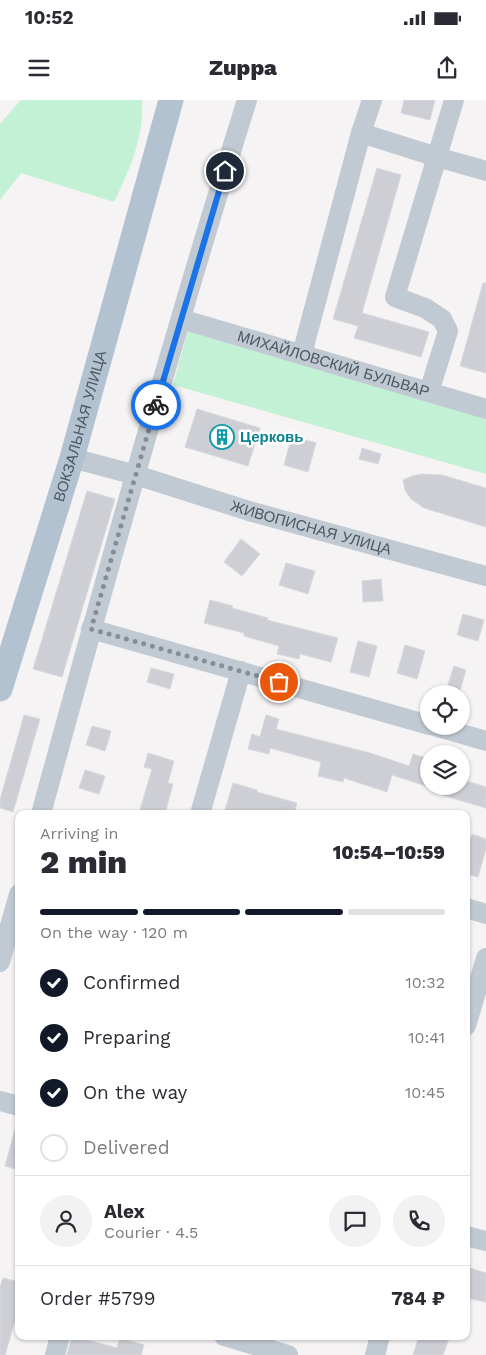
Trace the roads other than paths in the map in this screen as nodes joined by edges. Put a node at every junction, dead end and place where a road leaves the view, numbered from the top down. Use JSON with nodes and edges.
{"nodes":[{"id":1,"x":160,"y":100,"type":"edge"},
{"id":2,"x":170,"y":100,"type":"edge"},
{"id":3,"x":247,"y":100,"type":"edge"},
{"id":4,"x":372,"y":100,"type":"edge"},
{"id":5,"x":454,"y":100,"type":"edge"},
{"id":6,"x":361,"y":133,"type":"junction"},
{"id":7,"x":437,"y":157,"type":"junction"},
{"id":8,"x":153,"y":162,"type":"junction"},
{"id":9,"x":486,"y":171,"type":"edge"},
{"id":10,"x":181,"y":318,"type":"junction"},
{"id":11,"x":302,"y":354,"type":"junction"},
{"id":12,"x":429,"y":392,"type":"junction"},
{"id":13,"x":486,"y":409,"type":"edge"},
{"id":14,"x":72,"y":458,"type":"junction"},
{"id":15,"x":136,"y":475,"type":"junction"},
{"id":16,"x":486,"y":576,"type":"edge"},
{"id":17,"x":91,"y":629,"type":"junction"},
{"id":18,"x":241,"y":672,"type":"junction"},
{"id":19,"x":0,"y":689,"type":"edge"},
{"id":20,"x":420,"y":722,"type":"edge"},
{"id":21,"x":465,"y":735,"type":"edge"},
{"id":22,"x":486,"y":741,"type":"edge"},
{"id":23,"x":42,"y":810,"type":"edge"},
{"id":24,"x":201,"y":810,"type":"edge"},
{"id":25,"x":15,"y":908,"type":"edge"},
{"id":26,"x":470,"y":909,"type":"edge"},
{"id":27,"x":486,"y":914,"type":"edge"},
{"id":28,"x":486,"y":958,"type":"edge"},
{"id":29,"x":0,"y":962,"type":"edge"},
{"id":30,"x":470,"y":1012,"type":"edge"},
{"id":31,"x":0,"y":1101,"type":"edge"},
{"id":32,"x":15,"y":1105,"type":"edge"},
{"id":33,"x":470,"y":1237,"type":"edge"},
{"id":34,"x":486,"y":1242,"type":"edge"},
{"id":35,"x":59,"y":1340,"type":"edge"},
{"id":36,"x":237,"y":1340,"type":"edge"},
{"id":37,"x":379,"y":1340,"type":"edge"},
{"id":38,"x":55,"y":1355,"type":"edge"},
{"id":39,"x":288,"y":1355,"type":"edge"},
{"id":40,"x":374,"y":1355,"type":"edge"}],
"edges":[{"from":1,"to":8,"type":"main road"},
{"from":2,"to":8,"type":"main road"},
{"from":3,"to":10,"type":"street"},
{"from":4,"to":6,"type":"street"},
{"from":5,"to":7,"type":"street"},
{"from":6,"to":7,"type":"street"},
{"from":6,"to":11,"type":"street"},
{"from":7,"to":9,"type":"street"},
{"from":7,"to":12,"type":"street"},
{"from":8,"to":14,"type":"main road","name":"ВОКЗАЛЬНАЯ УЛИЦА"},
{"from":10,"to":11,"type":"street","name":"МИХАЙЛОВСКИЙ БУЛЬВАР"},
{"from":10,"to":15,"type":"street"},
{"from":11,"to":12,"type":"street","name":"МИХАЙЛОВСКИЙ БУЛЬВАР"},
{"from":12,"to":13,"type":"street","name":"МИХАЙЛОВСКИЙ БУЛЬВАР"},
{"from":14,"to":15,"type":"street","name":"ЖИВОПИСНАЯ УЛИЦА"},
{"from":14,"to":19,"type":"main road","name":"ВОКЗАЛЬНАЯ УЛИЦА"},
{"from":15,"to":16,"type":"street","name":"ЖИВОПИСНАЯ УЛИЦА"},
{"from":15,"to":17,"type":"street"},
{"from":17,"to":18,"type":"street"},
{"from":17,"to":23,"type":"street"},
{"from":18,"to":20,"type":"street"},
{"from":18,"to":24,"type":"street"},
{"from":21,"to":22,"type":"street"},
{"from":25,"to":29,"type":"street"},
{"from":26,"to":27,"type":"street"},
{"from":28,"to":30,"type":"street"},
{"from":31,"to":32,"type":"street"},
{"from":33,"to":34,"type":"street"},
{"from":35,"to":38,"type":"street"},
{"from":36,"to":39,"type":"street"},
{"from":37,"to":40,"type":"street"}]}
